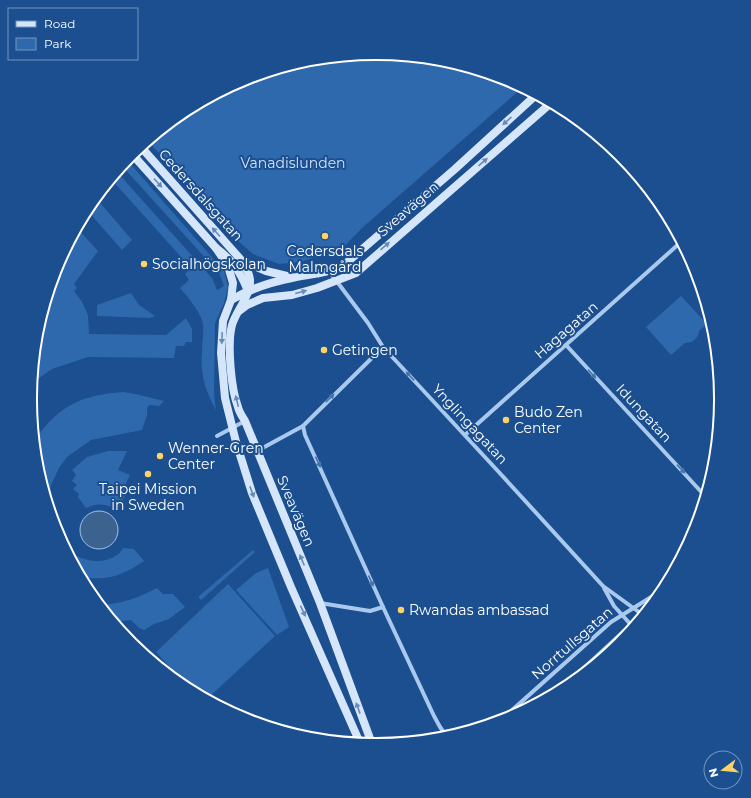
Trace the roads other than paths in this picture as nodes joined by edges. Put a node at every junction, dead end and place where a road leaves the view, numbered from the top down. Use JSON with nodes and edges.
{"nodes":[{"id":1,"x":532,"y":99,"type":"edge"},
{"id":2,"x":546,"y":107,"type":"edge"},
{"id":3,"x":145,"y":152,"type":"edge"},
{"id":4,"x":137,"y":159,"type":"edge"},
{"id":5,"x":677,"y":245,"type":"edge"},
{"id":6,"x":216,"y":248,"type":"junction"},
{"id":7,"x":242,"y":261,"type":"junction"},
{"id":8,"x":330,"y":271,"type":"junction"},
{"id":9,"x":298,"y":277,"type":"junction"},
{"id":10,"x":336,"y":280,"type":"junction"},
{"id":11,"x":248,"y":291,"type":"junction"},
{"id":12,"x":263,"y":298,"type":"junction"},
{"id":13,"x":231,"y":300,"type":"junction"},
{"id":14,"x":237,"y":313,"type":"junction"},
{"id":15,"x":566,"y":345,"type":"junction"},
{"id":16,"x":382,"y":347,"type":"junction"},
{"id":17,"x":244,"y":421,"type":"junction"},
{"id":18,"x":303,"y":426,"type":"junction"},
{"id":19,"x":232,"y":428,"type":"junction"},
{"id":20,"x":465,"y":435,"type":"junction"},
{"id":21,"x":217,"y":436,"type":"dead end"},
{"id":22,"x":257,"y":451,"type":"junction"},
{"id":23,"x":701,"y":491,"type":"edge"},
{"id":24,"x":603,"y":586,"type":"junction"},
{"id":25,"x":649,"y":599,"type":"edge"},
{"id":26,"x":320,"y":603,"type":"junction"},
{"id":27,"x":383,"y":607,"type":"junction"},
{"id":28,"x":632,"y":608,"type":"junction"},
{"id":29,"x":638,"y":612,"type":"edge"},
{"id":30,"x":622,"y":615,"type":"junction"},
{"id":31,"x":629,"y":623,"type":"edge"},
{"id":32,"x":515,"y":707,"type":"edge"},
{"id":33,"x":444,"y":731,"type":"edge"},
{"id":34,"x":357,"y":737,"type":"edge"},
{"id":35,"x":370,"y":738,"type":"edge"}],
"edges":[{"from":1,"to":8,"type":"main road","name":"Sveavägen","one_way":true},
{"from":10,"to":2,"type":"main road","name":"Sveavägen","one_way":true},
{"from":7,"to":3,"type":"main road","name":"Cedersdalsgatan","one_way":true},
{"from":4,"to":6,"type":"main road","name":"Cedersdalsgatan","one_way":true},
{"from":5,"to":15,"type":"street","name":"Hagagatan"},
{"from":6,"to":11,"type":"main road","name":"Cedersdalsgatan"},
{"from":6,"to":13,"type":"main road","name":"Cedersdalsgatan"},
{"from":7,"to":9,"type":"main road","name":"Cedersdalsgatan"},
{"from":7,"to":11,"type":"main road","name":"Cedersdalsgatan"},
{"from":8,"to":9,"type":"main road","name":"Sveavägen"},
{"from":8,"to":10,"type":"street","name":"Ynglingagatan"},
{"from":9,"to":11,"type":"main road","name":"Sveavägen"},
{"from":12,"to":10,"type":"main road","name":"Sveavägen","one_way":true},
{"from":10,"to":16,"type":"street","name":"Ynglingagatan"},
{"from":11,"to":12,"type":"main road"},
{"from":11,"to":13,"type":"main road","name":"Sveavägen"},
{"from":11,"to":14,"type":"main road"},
{"from":12,"to":14,"type":"main road","name":"Sveavägen"},
{"from":13,"to":19,"type":"main road","one_way":true},
{"from":17,"to":14,"type":"main road","name":"Sveavägen","one_way":true},
{"from":15,"to":20,"type":"street","name":"Hagagatan"},
{"from":15,"to":23,"type":"street","name":"Idungatan","one_way":true},
{"from":18,"to":16,"type":"street","one_way":true},
{"from":20,"to":16,"type":"street","name":"Ynglingagatan","one_way":true},
{"from":17,"to":19,"type":"street"},
{"from":17,"to":22,"type":"main road","name":"Sveavägen"},
{"from":18,"to":22,"type":"street"},
{"from":18,"to":27,"type":"street","one_way":true},
{"from":19,"to":21,"type":"street"},
{"from":19,"to":34,"type":"main road","one_way":true},
{"from":20,"to":24,"type":"street","name":"Ynglingagatan"},
{"from":26,"to":22,"type":"main road","name":"Sveavägen","one_way":true},
{"from":24,"to":28,"type":"street","name":"Ynglingagatan"},
{"from":24,"to":30,"type":"street","name":"Ynglingagatan"},
{"from":25,"to":28,"type":"street","name":"Norrtullsgatan"},
{"from":26,"to":27,"type":"street"},
{"from":35,"to":26,"type":"main road","name":"Sveavägen","one_way":true},
{"from":27,"to":33,"type":"street"},
{"from":28,"to":29,"type":"street","name":"Ynglingagatan"},
{"from":28,"to":30,"type":"street","name":"Norrtullsgatan"},
{"from":30,"to":31,"type":"street","name":"Ynglingagatan"},
{"from":30,"to":32,"type":"street","name":"Norrtullsgatan"}]}
